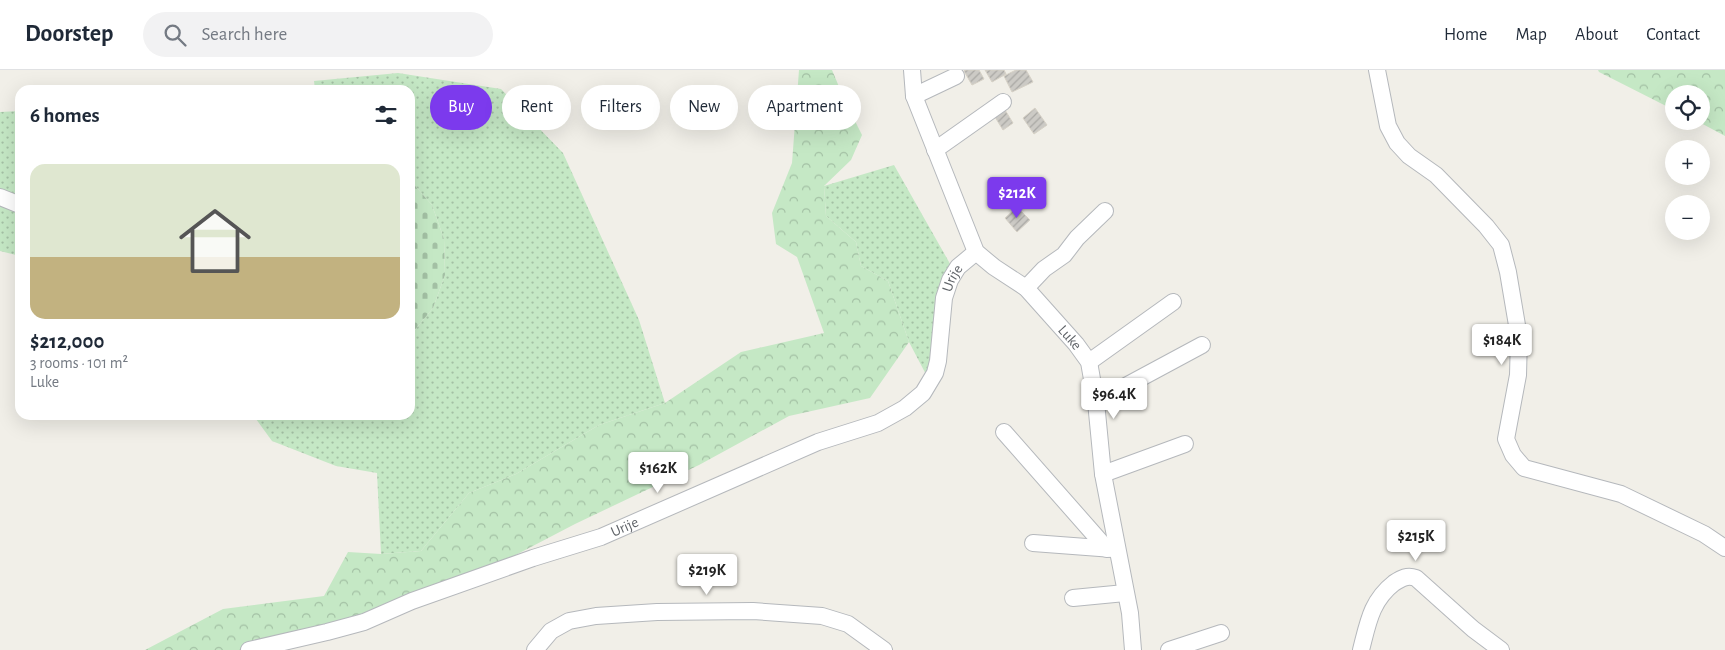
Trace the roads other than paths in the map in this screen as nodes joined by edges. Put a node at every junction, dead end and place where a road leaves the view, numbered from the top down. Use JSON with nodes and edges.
{"nodes":[{"id":1,"x":912,"y":70,"type":"edge"},
{"id":2,"x":1377,"y":70,"type":"edge"},
{"id":3,"x":956,"y":76,"type":"dead end"},
{"id":4,"x":914,"y":96,"type":"junction"},
{"id":5,"x":1003,"y":102,"type":"dead end"},
{"id":6,"x":934,"y":150,"type":"junction"},
{"id":7,"x":0,"y":197,"type":"edge"},
{"id":8,"x":15,"y":203,"type":"edge"},
{"id":9,"x":1105,"y":211,"type":"dead end"},
{"id":10,"x":976,"y":252,"type":"junction"},
{"id":11,"x":1026,"y":288,"type":"junction"},
{"id":12,"x":1174,"y":302,"type":"dead end"},
{"id":13,"x":1202,"y":345,"type":"dead end"},
{"id":14,"x":1089,"y":362,"type":"junction"},
{"id":15,"x":1096,"y":402,"type":"junction"},
{"id":16,"x":1004,"y":432,"type":"dead end"},
{"id":17,"x":1185,"y":444,"type":"dead end"},
{"id":18,"x":1103,"y":474,"type":"junction"},
{"id":19,"x":1033,"y":543,"type":"dead end"},
{"id":20,"x":1725,"y":548,"type":"edge"},
{"id":21,"x":1112,"y":549,"type":"junction"},
{"id":22,"x":1125,"y":592,"type":"junction"},
{"id":23,"x":1073,"y":598,"type":"dead end"},
{"id":24,"x":1221,"y":633,"type":"dead end"},
{"id":25,"x":249,"y":650,"type":"edge"},
{"id":26,"x":534,"y":650,"type":"edge"},
{"id":27,"x":884,"y":650,"type":"edge"},
{"id":28,"x":1133,"y":650,"type":"edge"},
{"id":29,"x":1169,"y":650,"type":"edge"},
{"id":30,"x":1361,"y":650,"type":"edge"},
{"id":31,"x":1500,"y":650,"type":"edge"}],
"edges":[{"from":1,"to":4,"type":"street","name":"Luke"},
{"from":2,"to":20,"type":"street"},
{"from":3,"to":4,"type":"street"},
{"from":4,"to":6,"type":"street","name":"Luke"},
{"from":5,"to":6,"type":"street"},
{"from":6,"to":10,"type":"street","name":"Luke"},
{"from":7,"to":8,"type":"street"},
{"from":9,"to":11,"type":"street"},
{"from":10,"to":11,"type":"street","name":"Luke"},
{"from":10,"to":25,"type":"street","name":"Urije"},
{"from":11,"to":14,"type":"street","name":"Luke"},
{"from":12,"to":14,"type":"street"},
{"from":13,"to":15,"type":"street"},
{"from":14,"to":15,"type":"street","name":"Luke"},
{"from":15,"to":18,"type":"street","name":"Luke"},
{"from":16,"to":21,"type":"street"},
{"from":17,"to":18,"type":"street"},
{"from":18,"to":21,"type":"street","name":"Luke"},
{"from":19,"to":21,"type":"street"},
{"from":21,"to":22,"type":"street","name":"Luke"},
{"from":22,"to":23,"type":"street"},
{"from":22,"to":28,"type":"street","name":"Luke"},
{"from":24,"to":29,"type":"street"},
{"from":26,"to":27,"type":"street"},
{"from":30,"to":31,"type":"street"}]}
